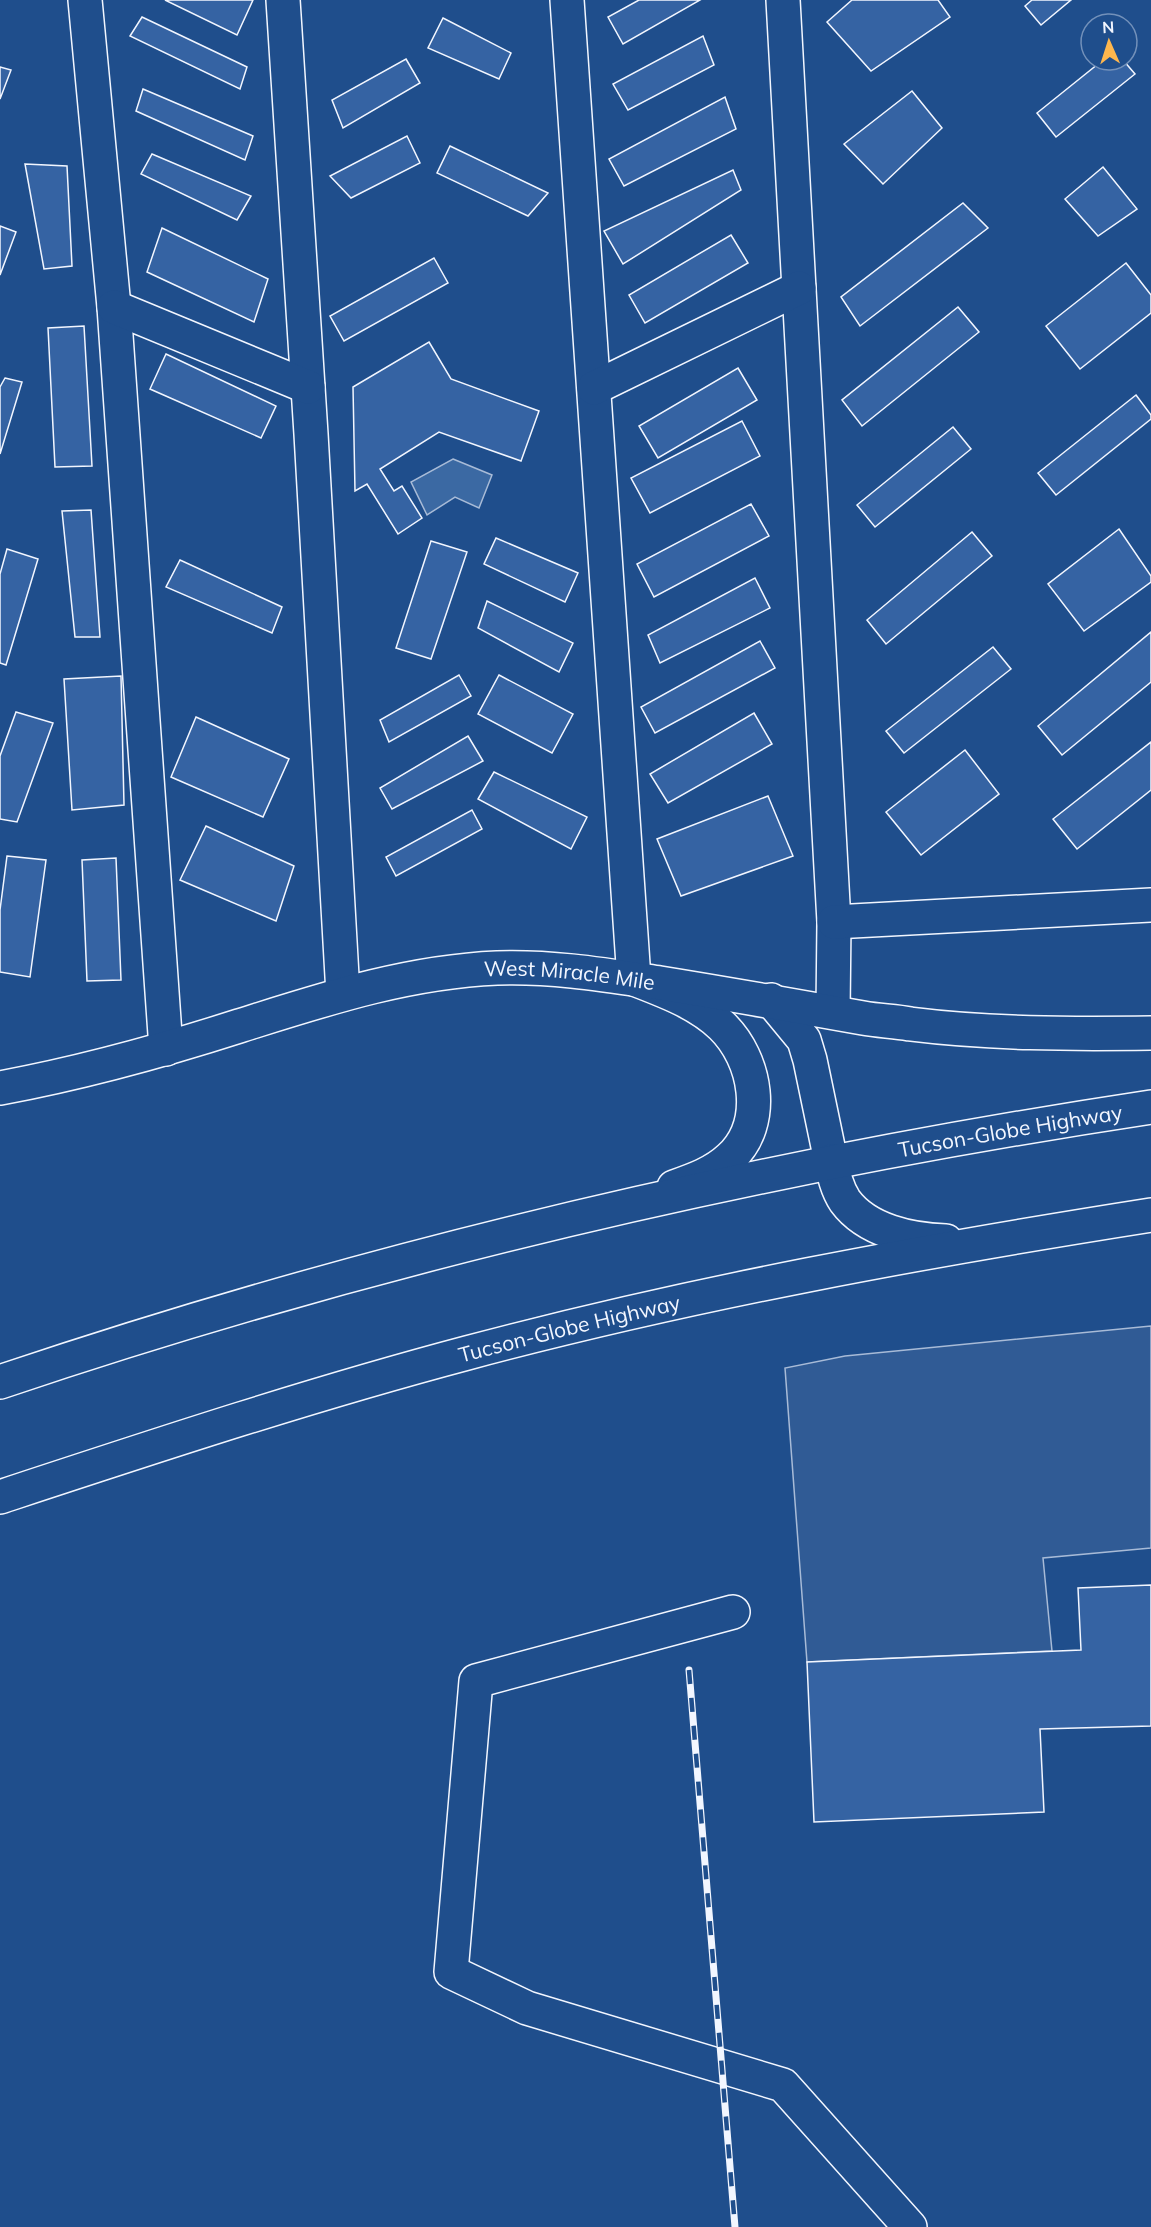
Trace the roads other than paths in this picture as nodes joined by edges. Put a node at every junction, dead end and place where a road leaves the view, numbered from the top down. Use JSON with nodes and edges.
{"nodes":[{"id":1,"x":85,"y":0,"type":"edge"},
{"id":2,"x":282,"y":0,"type":"edge"},
{"id":3,"x":567,"y":0,"type":"edge"},
{"id":4,"x":783,"y":0,"type":"edge"},
{"id":5,"x":799,"y":288,"type":"junction"},
{"id":6,"x":114,"y":307,"type":"junction"},
{"id":7,"x":308,"y":387,"type":"junction"},
{"id":8,"x":594,"y":388,"type":"junction"},
{"id":9,"x":1151,"y":905,"type":"edge"},
{"id":10,"x":834,"y":922,"type":"junction"},
{"id":11,"x":634,"y":979,"type":"junction"},
{"id":12,"x":343,"y":994,"type":"junction"},
{"id":13,"x":771,"y":1000,"type":"junction"},
{"id":14,"x":833,"y":1011,"type":"junction"},
{"id":15,"x":1151,"y":1033,"type":"edge"},
{"id":16,"x":166,"y":1049,"type":"junction"},
{"id":17,"x":0,"y":1088,"type":"edge"},
{"id":18,"x":1151,"y":1107,"type":"edge"},
{"id":19,"x":831,"y":1161,"type":"junction"},
{"id":20,"x":605,"y":1212,"type":"junction"},
{"id":21,"x":1151,"y":1215,"type":"edge"},
{"id":22,"x":1003,"y":1241,"type":"junction"},
{"id":23,"x":0,"y":1382,"type":"edge"},
{"id":24,"x":0,"y":1497,"type":"edge"},
{"id":25,"x":733,"y":1612,"type":"dead end"},
{"id":26,"x":910,"y":2227,"type":"edge"}],
"edges":[{"from":1,"to":6,"type":"main road"},
{"from":2,"to":7,"type":"main road"},
{"from":3,"to":8,"type":"main road"},
{"from":4,"to":5,"type":"main road"},
{"from":5,"to":8,"type":"main road"},
{"from":5,"to":10,"type":"main road"},
{"from":6,"to":7,"type":"main road"},
{"from":6,"to":16,"type":"main road"},
{"from":7,"to":12,"type":"main road"},
{"from":8,"to":11,"type":"main road"},
{"from":9,"to":10,"type":"main road"},
{"from":10,"to":14,"type":"main road"},
{"from":11,"to":12,"type":"main road","name":"West Miracle Mile"},
{"from":11,"to":13,"type":"main road","name":"West Miracle Mile"},
{"from":11,"to":20,"type":"main road"},
{"from":12,"to":16,"type":"main road","name":"West Miracle Mile"},
{"from":13,"to":14,"type":"main road","name":"West Miracle Mile"},
{"from":13,"to":19,"type":"main road"},
{"from":14,"to":15,"type":"main road","name":"West Miracle Mile"},
{"from":16,"to":17,"type":"main road","name":"West Miracle Mile"},
{"from":18,"to":19,"type":"main road","name":"Tucson-Globe Highway"},
{"from":19,"to":20,"type":"main road","name":"Tucson-Globe Highway"},
{"from":19,"to":22,"type":"main road"},
{"from":20,"to":23,"type":"main road","name":"Tucson-Globe Highway"},
{"from":21,"to":22,"type":"main road","name":"Tucson-Globe Highway"},
{"from":22,"to":24,"type":"main road","name":"Tucson-Globe Highway"},
{"from":25,"to":26,"type":"main road"}]}
